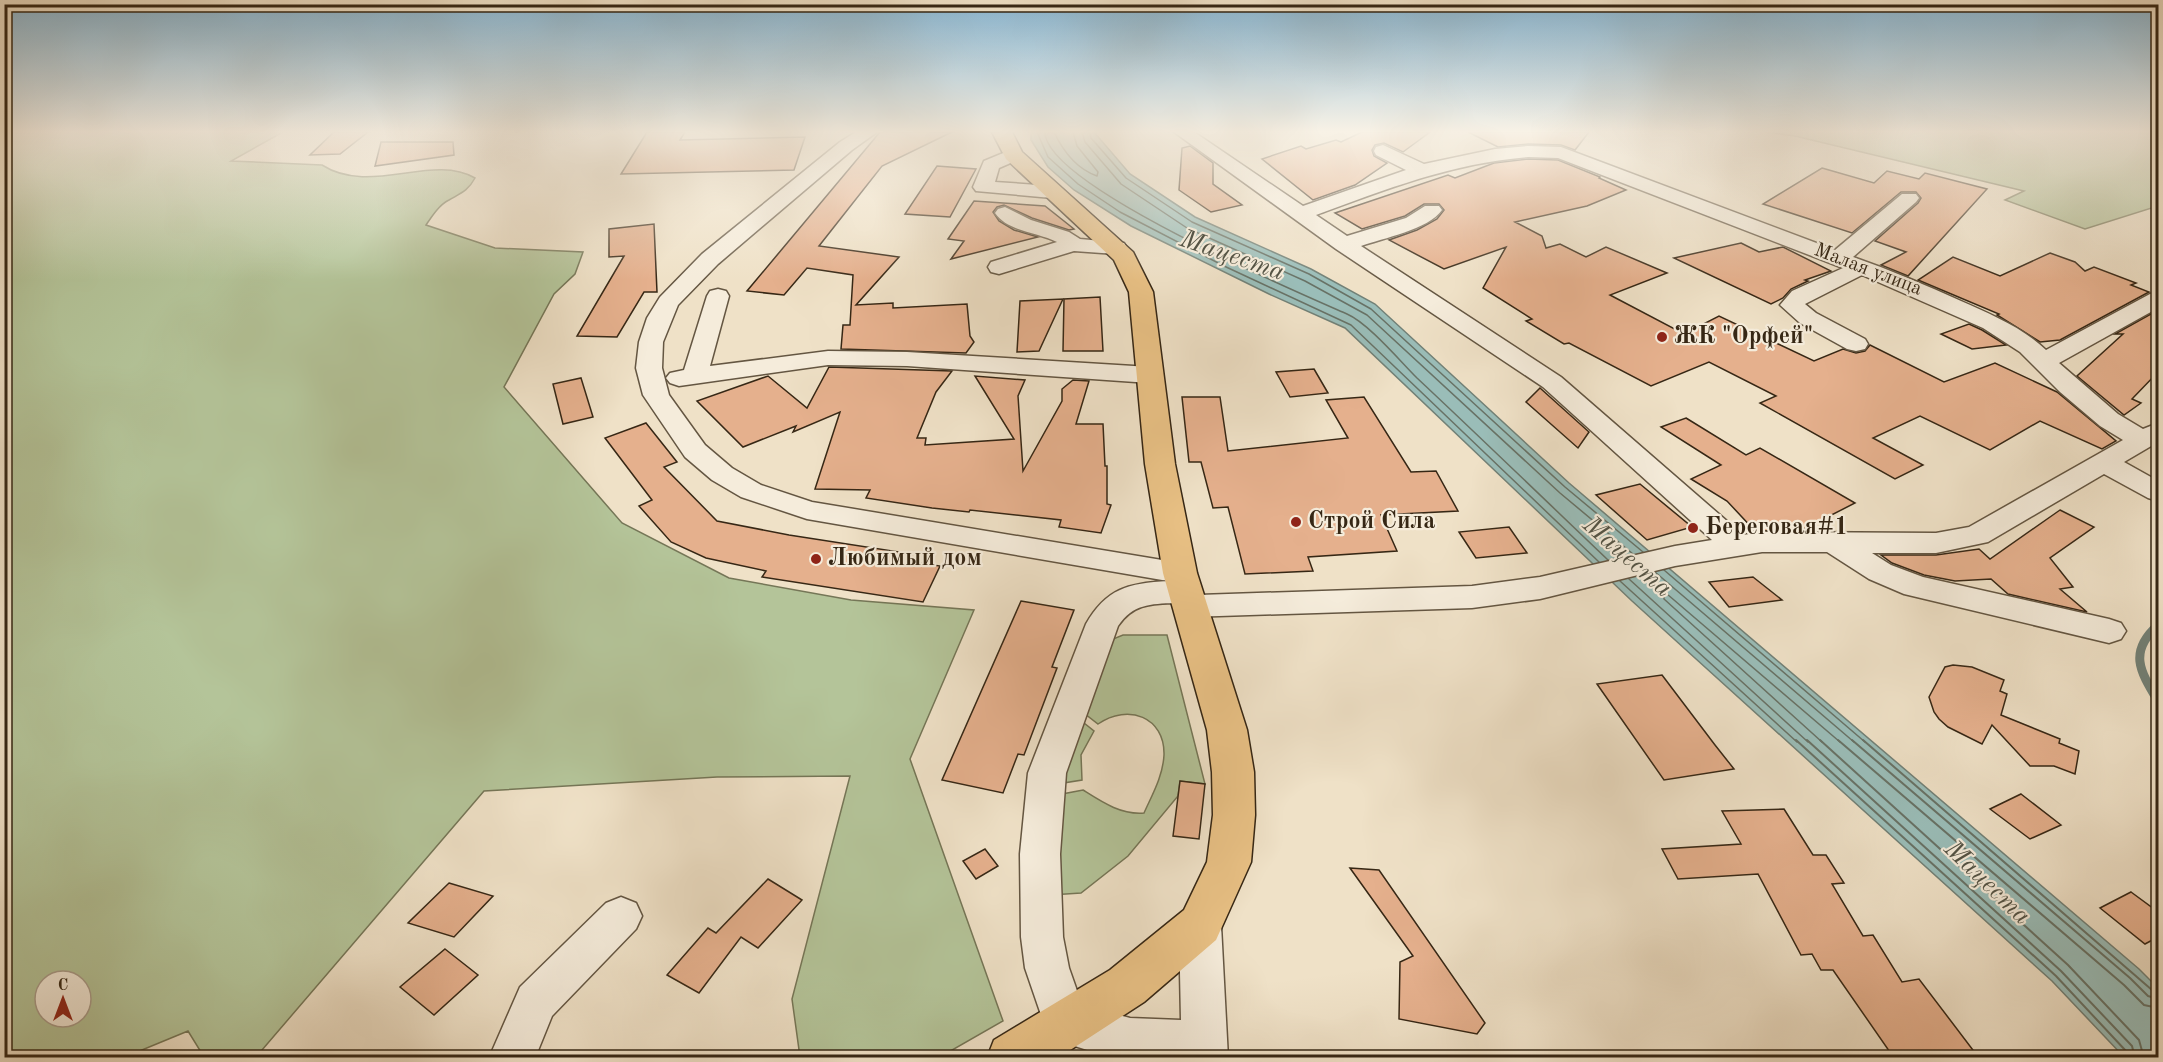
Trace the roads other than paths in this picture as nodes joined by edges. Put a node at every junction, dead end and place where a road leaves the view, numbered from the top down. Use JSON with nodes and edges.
{"nodes":[{"id":1,"x":804,"y":182,"type":"edge"},
{"id":2,"x":985,"y":182,"type":"edge"},
{"id":3,"x":1043,"y":182,"type":"edge"},
{"id":4,"x":1254,"y":182,"type":"edge"},
{"id":5,"x":1394,"y":182,"type":"edge"},
{"id":6,"x":1637,"y":182,"type":"edge"},
{"id":7,"x":1052,"y":192,"type":"junction"},
{"id":8,"x":1909,"y":198,"type":"dead end"},
{"id":9,"x":1432,"y":210,"type":"dead end"},
{"id":10,"x":1005,"y":213,"type":"dead end"},
{"id":11,"x":1301,"y":214,"type":"junction"},
{"id":12,"x":1344,"y":244,"type":"junction"},
{"id":13,"x":1074,"y":245,"type":"junction"},
{"id":14,"x":1116,"y":248,"type":"junction"},
{"id":15,"x":1839,"y":258,"type":"junction"},
{"id":16,"x":999,"y":267,"type":"dead end"},
{"id":17,"x":1862,"y":267,"type":"junction"},
{"id":18,"x":718,"y":296,"type":"dead end"},
{"id":19,"x":2158,"y":299,"type":"edge"},
{"id":20,"x":1856,"y":344,"type":"dead end"},
{"id":21,"x":2043,"y":361,"type":"junction"},
{"id":22,"x":1150,"y":375,"type":"junction"},
{"id":23,"x":695,"y":376,"type":"junction"},
{"id":24,"x":653,"y":383,"type":"junction"},
{"id":25,"x":2151,"y":436,"type":"edge"},
{"id":26,"x":2104,"y":463,"type":"junction"},
{"id":27,"x":2158,"y":492,"type":"edge"},
{"id":28,"x":1833,"y":542,"type":"junction"},
{"id":29,"x":1736,"y":545,"type":"junction"},
{"id":30,"x":1184,"y":590,"type":"junction"},
{"id":31,"x":2109,"y":631,"type":"dead end"},
{"id":32,"x":621,"y":916,"type":"dead end"},
{"id":33,"x":1200,"y":925,"type":"junction"},
{"id":34,"x":1065,"y":1023,"type":"junction"},
{"id":35,"x":1130,"y":1049,"type":"edge"},
{"id":36,"x":1205,"y":1051,"type":"edge"},
{"id":37,"x":512,"y":1058,"type":"edge"},
{"id":38,"x":1012,"y":1058,"type":"edge"}],
"edges":[{"from":1,"to":24,"type":"street"},
{"from":2,"to":7,"type":"street"},
{"from":3,"to":7,"type":"main road"},
{"from":4,"to":11,"type":"street"},
{"from":5,"to":11,"type":"street","name":"Малая улица"},
{"from":6,"to":15,"type":"street","name":"Малая улица"},
{"from":7,"to":14,"type":"main road"},
{"from":8,"to":15,"type":"street"},
{"from":9,"to":12,"type":"street"},
{"from":10,"to":13,"type":"street"},
{"from":11,"to":12,"type":"street"},
{"from":12,"to":29,"type":"street"},
{"from":13,"to":14,"type":"street"},
{"from":13,"to":16,"type":"street"},
{"from":14,"to":22,"type":"main road"},
{"from":15,"to":17,"type":"street","name":"Малая улица"},
{"from":17,"to":20,"type":"street"},
{"from":17,"to":21,"type":"street","name":"Малая улица"},
{"from":18,"to":23,"type":"street"},
{"from":19,"to":21,"type":"street"},
{"from":21,"to":25,"type":"street","name":"Малая улица"},
{"from":22,"to":23,"type":"street"},
{"from":22,"to":30,"type":"main road"},
{"from":23,"to":24,"type":"street"},
{"from":24,"to":30,"type":"street"},
{"from":25,"to":26,"type":"street"},
{"from":26,"to":27,"type":"street"},
{"from":26,"to":28,"type":"street"},
{"from":28,"to":29,"type":"street"},
{"from":28,"to":31,"type":"street"},
{"from":29,"to":30,"type":"street"},
{"from":30,"to":33,"type":"main road"},
{"from":30,"to":34,"type":"street"},
{"from":32,"to":37,"type":"street"},
{"from":33,"to":34,"type":"main road"},
{"from":33,"to":36,"type":"street"},
{"from":34,"to":35,"type":"street"},
{"from":34,"to":38,"type":"main road"},
{"from":35,"to":36,"type":"street"}]}
